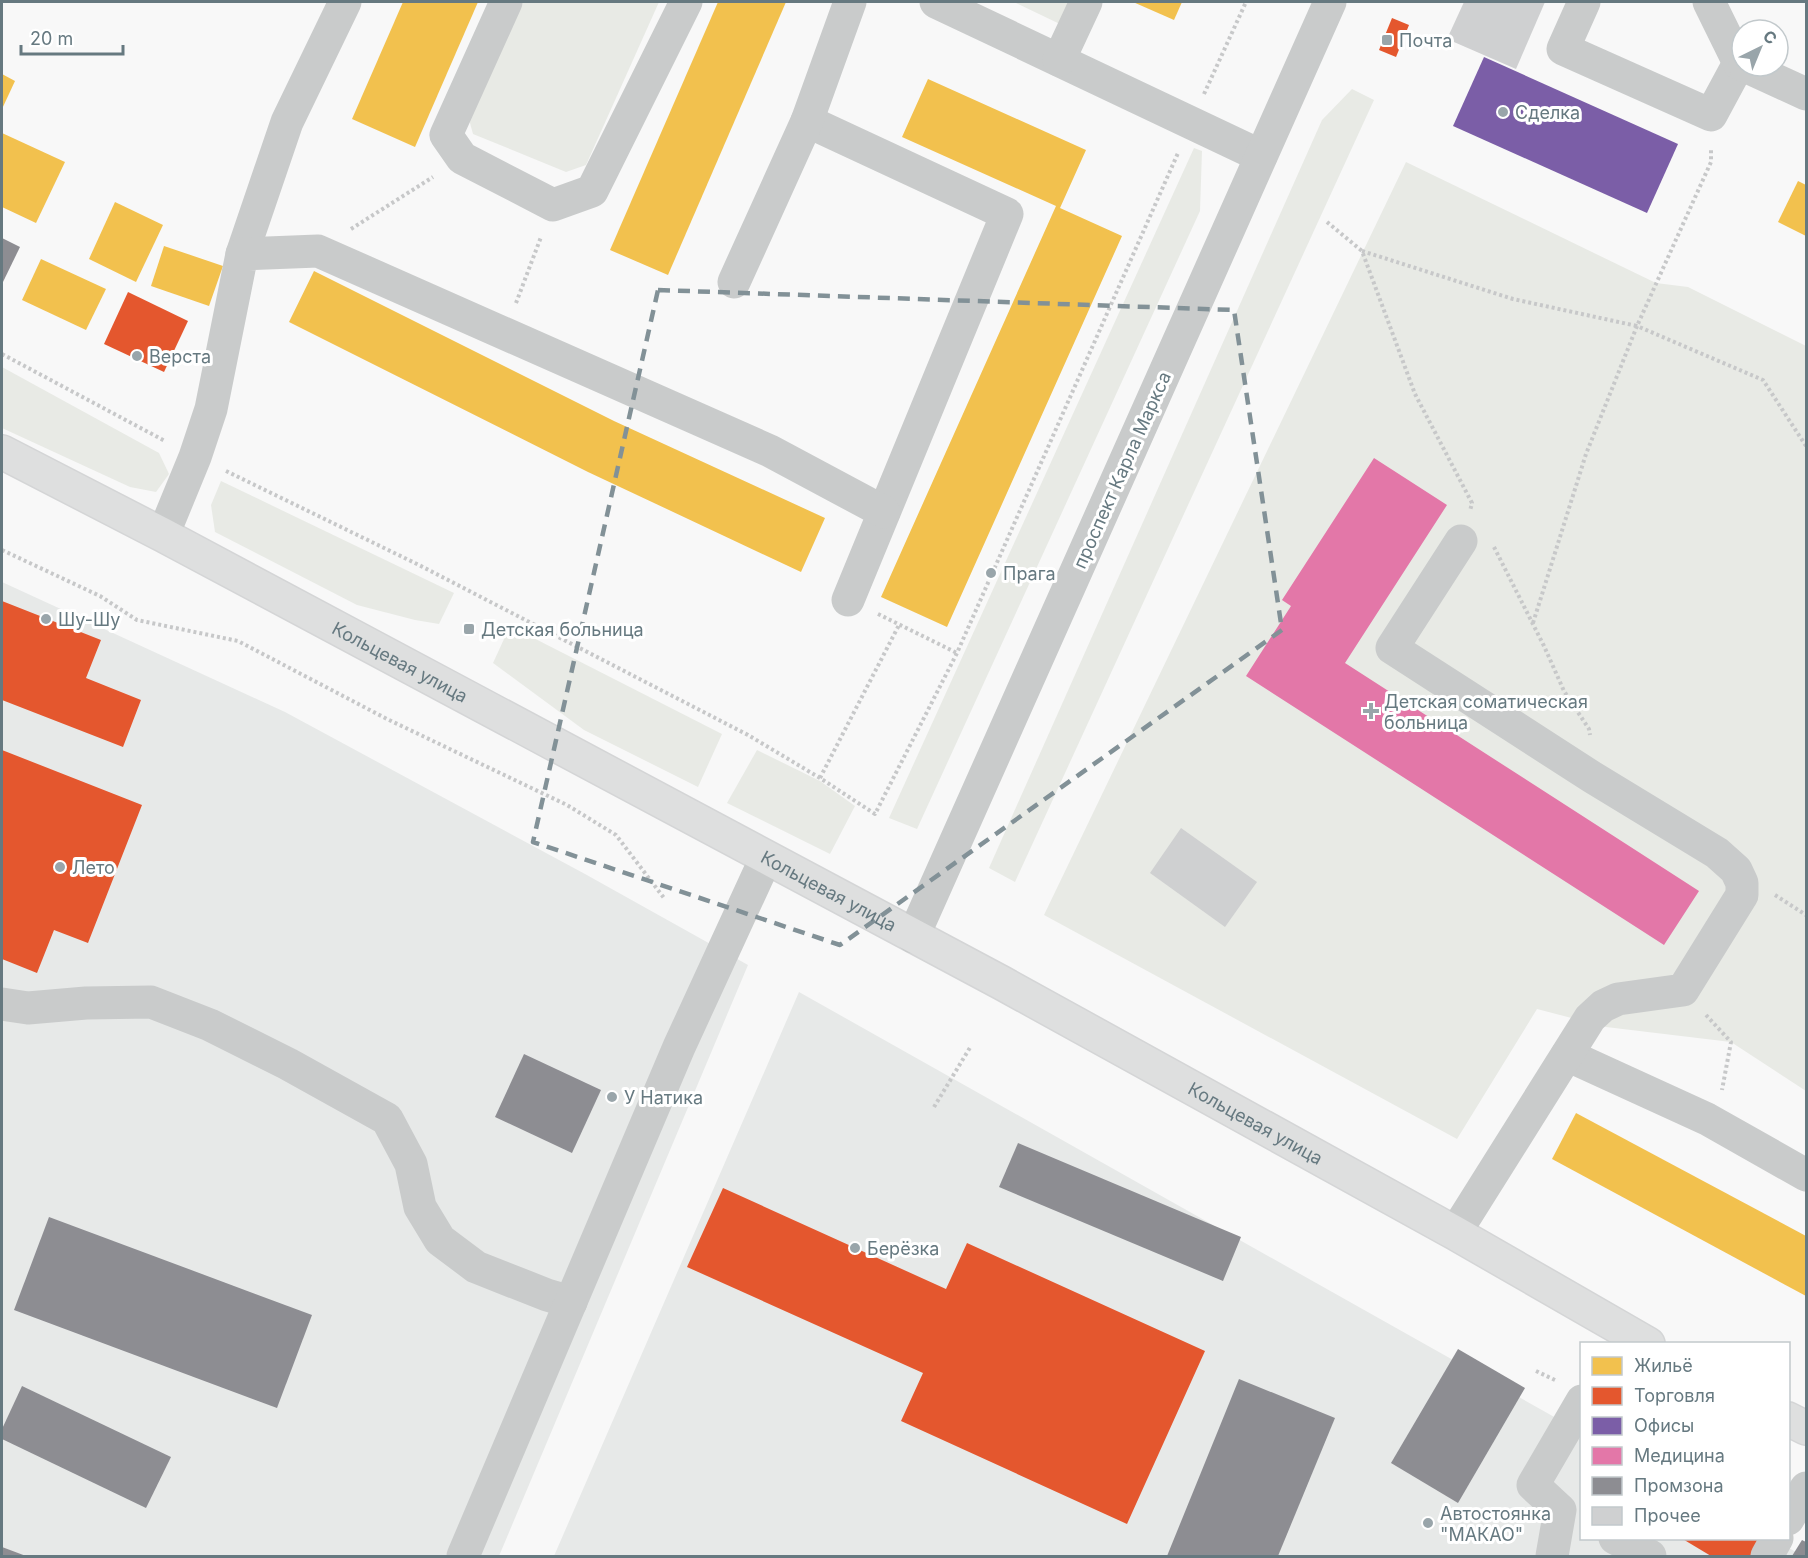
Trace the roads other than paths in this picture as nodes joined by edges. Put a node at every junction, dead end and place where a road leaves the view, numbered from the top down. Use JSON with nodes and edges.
{"nodes":[{"id":1,"x":345,"y":2,"type":"edge"},
{"id":2,"x":506,"y":2,"type":"edge"},
{"id":3,"x":686,"y":2,"type":"edge"},
{"id":4,"x":850,"y":2,"type":"edge"},
{"id":5,"x":936,"y":2,"type":"edge"},
{"id":6,"x":1086,"y":2,"type":"edge"},
{"id":7,"x":1330,"y":2,"type":"edge"},
{"id":8,"x":1584,"y":2,"type":"edge"},
{"id":9,"x":1708,"y":2,"type":"edge"},
{"id":10,"x":1730,"y":42,"type":"edge"},
{"id":11,"x":1059,"y":60,"type":"junction"},
{"id":12,"x":1733,"y":78,"type":"edge"},
{"id":13,"x":1772,"y":78,"type":"edge"},
{"id":14,"x":1806,"y":94,"type":"edge"},
{"id":15,"x":807,"y":121,"type":"junction"},
{"id":16,"x":1261,"y":156,"type":"junction"},
{"id":17,"x":242,"y":254,"type":"junction"},
{"id":18,"x":734,"y":282,"type":"dead end"},
{"id":19,"x":2,"y":452,"type":"edge"},
{"id":20,"x":884,"y":512,"type":"junction"},
{"id":21,"x":163,"y":535,"type":"junction"},
{"id":22,"x":1461,"y":541,"type":"road end"},
{"id":23,"x":848,"y":600,"type":"road end"},
{"id":24,"x":766,"y":858,"type":"junction"},
{"id":25,"x":913,"y":937,"type":"junction"},
{"id":26,"x":2,"y":1004,"type":"edge"},
{"id":27,"x":1567,"y":1055,"type":"junction"},
{"id":28,"x":1806,"y":1175,"type":"edge"},
{"id":29,"x":1455,"y":1233,"type":"junction"},
{"id":30,"x":571,"y":1302,"type":"junction"},
{"id":31,"x":1629,"y":1339,"type":"edge"},
{"id":32,"x":1580,"y":1403,"type":"edge"},
{"id":33,"x":1790,"y":1420,"type":"edge"},
{"id":34,"x":1806,"y":1428,"type":"edge"},
{"id":35,"x":1806,"y":1488,"type":"edge"},
{"id":36,"x":1571,"y":1516,"type":"edge"},
{"id":37,"x":1790,"y":1516,"type":"edge"},
{"id":38,"x":1617,"y":1540,"type":"edge"},
{"id":39,"x":1776,"y":1540,"type":"edge"},
{"id":40,"x":463,"y":1557,"type":"edge"},
{"id":41,"x":1552,"y":1557,"type":"edge"},
{"id":42,"x":1650,"y":1557,"type":"edge"},
{"id":43,"x":1767,"y":1557,"type":"edge"}],
"edges":[{"from":1,"to":17,"type":"street"},
{"from":2,"to":3,"type":"street"},
{"from":4,"to":15,"type":"street"},
{"from":5,"to":11,"type":"street"},
{"from":6,"to":11,"type":"street"},
{"from":7,"to":16,"type":"street","name":"проспект Карла Маркса"},
{"from":8,"to":12,"type":"street"},
{"from":9,"to":10,"type":"street"},
{"from":11,"to":16,"type":"street"},
{"from":13,"to":14,"type":"street"},
{"from":15,"to":18,"type":"street"},
{"from":15,"to":20,"type":"street"},
{"from":16,"to":25,"type":"street","name":"проспект Карла Маркса"},
{"from":17,"to":20,"type":"street"},
{"from":17,"to":21,"type":"street"},
{"from":19,"to":21,"type":"main road","name":"Кольцевая улица"},
{"from":20,"to":23,"type":"street"},
{"from":21,"to":24,"type":"main road","name":"Кольцевая улица"},
{"from":22,"to":27,"type":"street"},
{"from":24,"to":25,"type":"main road","name":"Кольцевая улица"},
{"from":24,"to":30,"type":"street"},
{"from":25,"to":29,"type":"main road","name":"Кольцевая улица"},
{"from":26,"to":30,"type":"street"},
{"from":27,"to":28,"type":"street"},
{"from":27,"to":29,"type":"street"},
{"from":29,"to":31,"type":"main road","name":"Кольцевая улица"},
{"from":30,"to":40,"type":"street"},
{"from":32,"to":36,"type":"street"},
{"from":33,"to":34,"type":"main road"},
{"from":35,"to":37,"type":"street"},
{"from":36,"to":41,"type":"street"},
{"from":38,"to":42,"type":"street"},
{"from":39,"to":43,"type":"street"}]}
